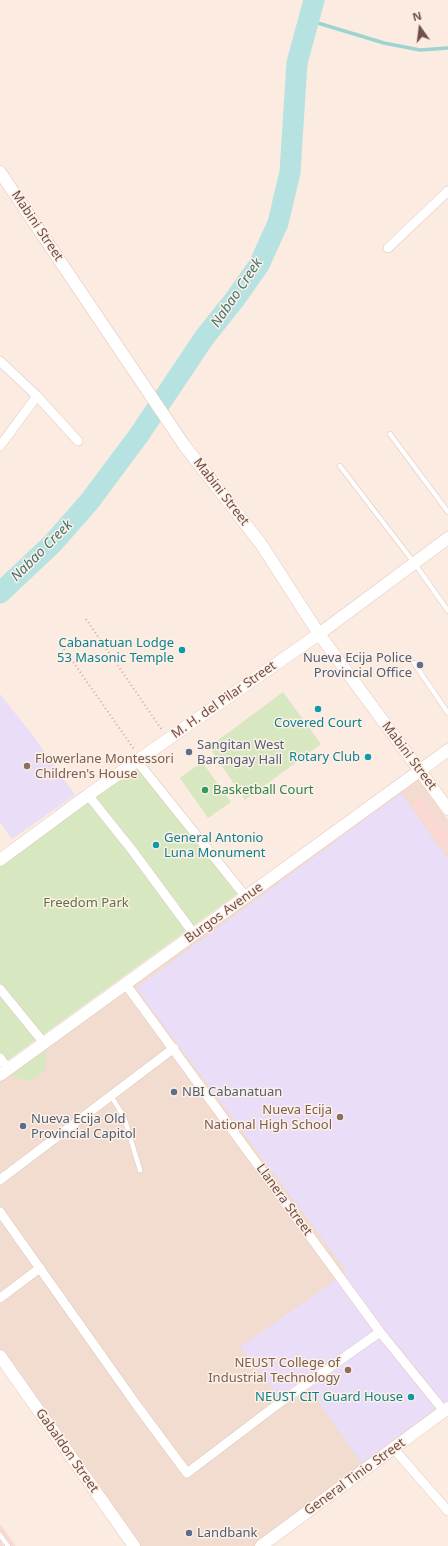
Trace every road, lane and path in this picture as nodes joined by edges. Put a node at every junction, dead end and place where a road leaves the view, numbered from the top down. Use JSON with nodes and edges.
{"nodes":[{"id":1,"x":0,"y":172,"type":"edge"},
{"id":2,"x":448,"y":191,"type":"edge"},
{"id":3,"x":388,"y":248,"type":"dead end"},
{"id":4,"x":0,"y":361,"type":"edge"},
{"id":5,"x":37,"y":396,"type":"junction"},
{"id":6,"x":390,"y":434,"type":"dead end"},
{"id":7,"x":78,"y":441,"type":"dead end"},
{"id":8,"x":0,"y":446,"type":"edge"},
{"id":9,"x":340,"y":466,"type":"dead end"},
{"id":10,"x":448,"y":512,"type":"edge"},
{"id":11,"x":448,"y":538,"type":"edge"},
{"id":12,"x":415,"y":564,"type":"junction"},
{"id":13,"x":448,"y":611,"type":"edge"},
{"id":14,"x":86,"y":619,"type":"dead end"},
{"id":15,"x":319,"y":634,"type":"junction"},
{"id":16,"x":64,"y":649,"type":"dead end"},
{"id":17,"x":414,"y":663,"type":"dead end"},
{"id":18,"x":448,"y":713,"type":"edge"},
{"id":19,"x":168,"y":738,"type":"junction"},
{"id":20,"x":448,"y":750,"type":"edge"},
{"id":21,"x":139,"y":760,"type":"junction"},
{"id":22,"x":420,"y":770,"type":"junction"},
{"id":23,"x":88,"y":795,"type":"junction"},
{"id":24,"x":448,"y":809,"type":"edge"},
{"id":25,"x":0,"y":860,"type":"edge"},
{"id":26,"x":246,"y":897,"type":"junction"},
{"id":27,"x":194,"y":934,"type":"junction"},
{"id":28,"x":128,"y":986,"type":"dead end"},
{"id":29,"x":0,"y":989,"type":"edge"},
{"id":30,"x":44,"y":1043,"type":"junction"},
{"id":31,"x":174,"y":1048,"type":"junction"},
{"id":32,"x":0,"y":1058,"type":"edge"},
{"id":33,"x":4,"y":1072,"type":"edge"},
{"id":34,"x":111,"y":1096,"type":"junction"},
{"id":35,"x":140,"y":1170,"type":"dead end"},
{"id":36,"x":0,"y":1180,"type":"edge"},
{"id":37,"x":0,"y":1212,"type":"edge"},
{"id":38,"x":40,"y":1268,"type":"junction"},
{"id":39,"x":0,"y":1298,"type":"edge"},
{"id":40,"x":380,"y":1332,"type":"junction"},
{"id":41,"x":0,"y":1356,"type":"edge"},
{"id":42,"x":447,"y":1412,"type":"edge"},
{"id":43,"x":394,"y":1449,"type":"junction"},
{"id":44,"x":448,"y":1511,"type":"edge"},
{"id":45,"x":0,"y":1535,"type":"edge"},
{"id":46,"x":8,"y":1546,"type":"edge"},
{"id":47,"x":134,"y":1546,"type":"edge"},
{"id":48,"x":261,"y":1546,"type":"edge"}],
"edges":[{"from":1,"to":15,"type":"main road","name":"Mabini Street"},
{"from":2,"to":3,"type":"street"},
{"from":4,"to":5,"type":"street"},
{"from":5,"to":7,"type":"street"},
{"from":5,"to":8,"type":"street"},
{"from":6,"to":10,"type":"lane"},
{"from":9,"to":12,"type":"lane"},
{"from":11,"to":12,"type":"main road","name":"M. H. del Pilar Street"},
{"from":12,"to":13,"type":"lane"},
{"from":12,"to":15,"type":"main road","name":"M. H. del Pilar Street"},
{"from":14,"to":19,"type":"path"},
{"from":15,"to":19,"type":"main road","name":"M. H. del Pilar Street"},
{"from":15,"to":22,"type":"main road","name":"Mabini Street"},
{"from":16,"to":21,"type":"path"},
{"from":17,"to":18,"type":"lane"},
{"from":19,"to":21,"type":"main road","name":"M. H. del Pilar Street"},
{"from":20,"to":22,"type":"main road","name":"Burgos Avenue"},
{"from":21,"to":23,"type":"main road","name":"M. H. del Pilar Street"},
{"from":21,"to":26,"type":"street"},
{"from":22,"to":24,"type":"main road","name":"Mabini Street"},
{"from":22,"to":26,"type":"main road","name":"Burgos Avenue"},
{"from":23,"to":25,"type":"main road","name":"M. H. del Pilar Street"},
{"from":23,"to":27,"type":"street"},
{"from":26,"to":27,"type":"main road","name":"Burgos Avenue"},
{"from":27,"to":30,"type":"main road","name":"Burgos Avenue"},
{"from":28,"to":31,"type":"street","name":"Llanera Street"},
{"from":29,"to":30,"type":"street"},
{"from":30,"to":33,"type":"main road","name":"Burgos Avenue"},
{"from":31,"to":34,"type":"street"},
{"from":31,"to":40,"type":"street","name":"Llanera Street"},
{"from":32,"to":33,"type":"street"},
{"from":34,"to":35,"type":"lane"},
{"from":34,"to":36,"type":"street"},
{"from":37,"to":38,"type":"street"},
{"from":38,"to":39,"type":"street"},
{"from":38,"to":40,"type":"street"},
{"from":40,"to":42,"type":"street","name":"Llanera Street"},
{"from":41,"to":47,"type":"main road","name":"Gabaldon Street"},
{"from":42,"to":43,"type":"main road","name":"General Tinio Street"},
{"from":43,"to":44,"type":"street"},
{"from":43,"to":48,"type":"main road","name":"General Tinio Street"},
{"from":45,"to":46,"type":"lane"}]}
